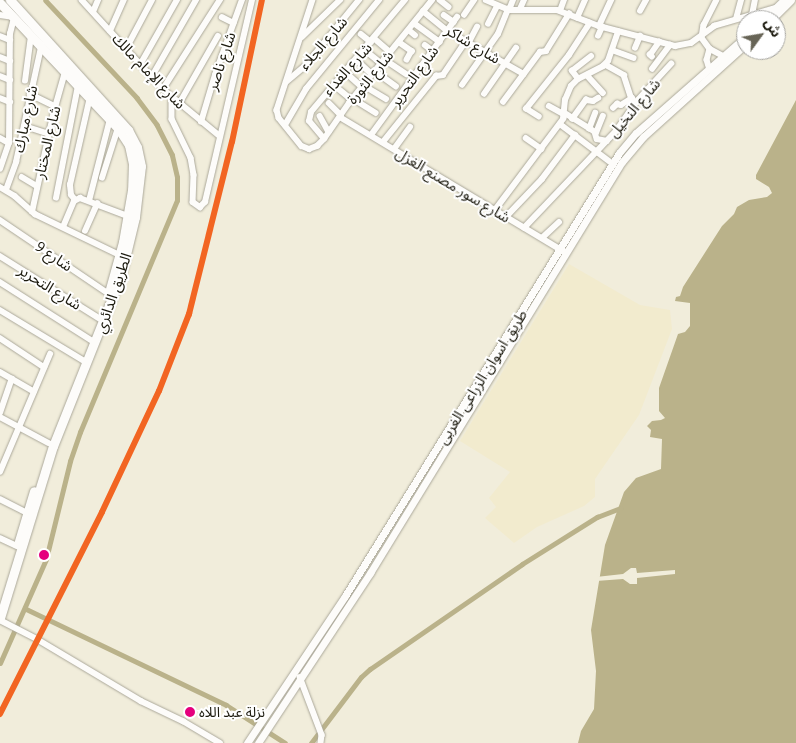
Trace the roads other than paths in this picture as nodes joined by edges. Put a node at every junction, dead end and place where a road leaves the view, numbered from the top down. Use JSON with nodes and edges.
{"nodes":[{"id":1,"x":10,"y":0,"type":"edge"},
{"id":2,"x":82,"y":0,"type":"edge"},
{"id":3,"x":98,"y":0,"type":"edge"},
{"id":4,"x":124,"y":0,"type":"edge"},
{"id":5,"x":152,"y":0,"type":"edge"},
{"id":6,"x":177,"y":0,"type":"edge"},
{"id":7,"x":196,"y":0,"type":"edge"},
{"id":8,"x":220,"y":0,"type":"edge"},
{"id":9,"x":242,"y":0,"type":"edge"},
{"id":10,"x":252,"y":0,"type":"edge"},
{"id":11,"x":312,"y":0,"type":"edge"},
{"id":12,"x":340,"y":0,"type":"edge"},
{"id":13,"x":359,"y":0,"type":"edge"},
{"id":14,"x":379,"y":0,"type":"edge"},
{"id":15,"x":432,"y":0,"type":"edge"},
{"id":16,"x":440,"y":0,"type":"edge"},
{"id":17,"x":474,"y":0,"type":"edge"},
{"id":18,"x":513,"y":0,"type":"edge"},
{"id":19,"x":524,"y":0,"type":"edge"},
{"id":20,"x":543,"y":0,"type":"edge"},
{"id":21,"x":564,"y":0,"type":"edge"},
{"id":22,"x":585,"y":0,"type":"edge"},
{"id":23,"x":611,"y":0,"type":"edge"},
{"id":24,"x":646,"y":0,"type":"edge"},
{"id":25,"x":716,"y":0,"type":"edge"},
{"id":26,"x":773,"y":0,"type":"edge"},
{"id":27,"x":784,"y":0,"type":"edge"},
{"id":28,"x":791,"y":0,"type":"edge"},
{"id":29,"x":401,"y":1,"type":"edge"},
{"id":30,"x":489,"y":1,"type":"edge"},
{"id":31,"x":0,"y":3,"type":"edge"},
{"id":32,"x":497,"y":6,"type":"junction"},
{"id":33,"x":449,"y":7,"type":"dead end"},
{"id":34,"x":539,"y":8,"type":"junction"},
{"id":35,"x":520,"y":9,"type":"junction"},
{"id":36,"x":774,"y":9,"type":"junction"},
{"id":37,"x":508,"y":10,"type":"junction"},
{"id":38,"x":770,"y":10,"type":"edge"},
{"id":39,"x":781,"y":10,"type":"edge"},
{"id":40,"x":423,"y":11,"type":"junction"},
{"id":41,"x":560,"y":11,"type":"junction"},
{"id":42,"x":640,"y":11,"type":"dead end"},
{"id":43,"x":93,"y":12,"type":"junction"},
{"id":44,"x":569,"y":14,"type":"junction"},
{"id":45,"x":0,"y":15,"type":"edge"},
{"id":46,"x":464,"y":15,"type":"dead end"},
{"id":47,"x":444,"y":16,"type":"dead end"},
{"id":48,"x":222,"y":17,"type":"dead end"},
{"id":49,"x":14,"y":18,"type":"junction"},
{"id":50,"x":577,"y":18,"type":"junction"},
{"id":51,"x":736,"y":19,"type":"edge"},
{"id":52,"x":234,"y":23,"type":"junction"},
{"id":53,"x":414,"y":23,"type":"junction"},
{"id":54,"x":590,"y":23,"type":"junction"},
{"id":55,"x":488,"y":24,"type":"dead end"},
{"id":56,"x":477,"y":27,"type":"dead end"},
{"id":57,"x":601,"y":27,"type":"junction"},
{"id":58,"x":409,"y":30,"type":"junction"},
{"id":59,"x":448,"y":30,"type":"junction"},
{"id":60,"x":110,"y":32,"type":"junction"},
{"id":61,"x":618,"y":32,"type":"junction"},
{"id":62,"x":702,"y":33,"type":"junction"},
{"id":63,"x":361,"y":34,"type":"dead end"},
{"id":64,"x":415,"y":35,"type":"dead end"},
{"id":65,"x":0,"y":36,"type":"edge"},
{"id":66,"x":31,"y":36,"type":"junction"},
{"id":67,"x":218,"y":36,"type":"dead end"},
{"id":68,"x":598,"y":36,"type":"dead end"},
{"id":69,"x":640,"y":36,"type":"junction"},
{"id":70,"x":301,"y":38,"type":"junction"},
{"id":71,"x":10,"y":40,"type":"junction"},
{"id":72,"x":373,"y":40,"type":"junction"},
{"id":73,"x":399,"y":42,"type":"junction"},
{"id":74,"x":440,"y":42,"type":"junction"},
{"id":75,"x":467,"y":42,"type":"junction"},
{"id":76,"x":658,"y":42,"type":"junction"},
{"id":77,"x":425,"y":45,"type":"dead end"},
{"id":78,"x":670,"y":45,"type":"junction"},
{"id":79,"x":41,"y":47,"type":"junction"},
{"id":80,"x":516,"y":48,"type":"dead end"},
{"id":81,"x":635,"y":48,"type":"dead end"},
{"id":82,"x":710,"y":48,"type":"junction"},
{"id":83,"x":736,"y":48,"type":"edge"},
{"id":84,"x":126,"y":49,"type":"junction"},
{"id":85,"x":612,"y":50,"type":"junction"},
{"id":86,"x":433,"y":51,"type":"junction"},
{"id":87,"x":390,"y":52,"type":"junction"},
{"id":88,"x":485,"y":52,"type":"junction"},
{"id":89,"x":736,"y":52,"type":"edge"},
{"id":90,"x":371,"y":55,"type":"dead end"},
{"id":91,"x":591,"y":56,"type":"dead end"},
{"id":92,"x":0,"y":57,"type":"edge"},
{"id":93,"x":57,"y":57,"type":"junction"},
{"id":94,"x":652,"y":57,"type":"dead end"},
{"id":95,"x":634,"y":58,"type":"dead end"},
{"id":96,"x":727,"y":59,"type":"junction"},
{"id":97,"x":407,"y":60,"type":"dead end"},
{"id":98,"x":382,"y":61,"type":"junction"},
{"id":99,"x":10,"y":62,"type":"junction"},
{"id":100,"x":360,"y":64,"type":"dead end"},
{"id":101,"x":505,"y":64,"type":"junction"},
{"id":102,"x":140,"y":65,"type":"junction"},
{"id":103,"x":606,"y":65,"type":"junction"},
{"id":104,"x":652,"y":69,"type":"dead end"},
{"id":105,"x":675,"y":71,"type":"dead end"},
{"id":106,"x":65,"y":72,"type":"junction"},
{"id":107,"x":374,"y":72,"type":"junction"},
{"id":108,"x":711,"y":72,"type":"junction"},
{"id":109,"x":406,"y":74,"type":"dead end"},
{"id":110,"x":524,"y":74,"type":"junction"},
{"id":111,"x":587,"y":75,"type":"junction"},
{"id":112,"x":0,"y":76,"type":"edge"},
{"id":113,"x":350,"y":77,"type":"dead end"},
{"id":114,"x":151,"y":78,"type":"junction"},
{"id":115,"x":578,"y":79,"type":"junction"},
{"id":116,"x":10,"y":80,"type":"junction"},
{"id":117,"x":25,"y":81,"type":"dead end"},
{"id":118,"x":284,"y":84,"type":"junction"},
{"id":119,"x":462,"y":85,"type":"dead end"},
{"id":120,"x":78,"y":86,"type":"junction"},
{"id":121,"x":362,"y":86,"type":"junction"},
{"id":122,"x":396,"y":86,"type":"dead end"},
{"id":123,"x":162,"y":89,"type":"junction"},
{"id":124,"x":340,"y":90,"type":"dead end"},
{"id":125,"x":603,"y":93,"type":"dead end"},
{"id":126,"x":30,"y":94,"type":"junction"},
{"id":127,"x":484,"y":94,"type":"dead end"},
{"id":128,"x":90,"y":97,"type":"junction"},
{"id":129,"x":0,"y":98,"type":"edge"},
{"id":130,"x":172,"y":98,"type":"junction"},
{"id":131,"x":352,"y":98,"type":"junction"},
{"id":132,"x":598,"y":98,"type":"dead end"},
{"id":133,"x":632,"y":98,"type":"junction"},
{"id":134,"x":386,"y":99,"type":"dead end"},
{"id":135,"x":10,"y":102,"type":"junction"},
{"id":136,"x":503,"y":102,"type":"dead end"},
{"id":137,"x":329,"y":103,"type":"dead end"},
{"id":138,"x":179,"y":104,"type":"junction"},
{"id":139,"x":634,"y":105,"type":"junction"},
{"id":140,"x":55,"y":106,"type":"junction"},
{"id":141,"x":549,"y":106,"type":"dead end"},
{"id":142,"x":613,"y":108,"type":"dead end"},
{"id":143,"x":376,"y":113,"type":"dead end"},
{"id":144,"x":595,"y":113,"type":"dead end"},
{"id":145,"x":565,"y":114,"type":"junction"},
{"id":146,"x":320,"y":116,"type":"dead end"},
{"id":147,"x":341,"y":116,"type":"junction"},
{"id":148,"x":603,"y":116,"type":"dead end"},
{"id":149,"x":539,"y":117,"type":"dead end"},
{"id":150,"x":110,"y":119,"type":"junction"},
{"id":151,"x":572,"y":119,"type":"junction"},
{"id":152,"x":201,"y":122,"type":"junction"},
{"id":153,"x":560,"y":124,"type":"junction"},
{"id":154,"x":285,"y":125,"type":"junction"},
{"id":155,"x":410,"y":126,"type":"dead end"},
{"id":156,"x":32,"y":128,"type":"dead end"},
{"id":157,"x":118,"y":128,"type":"junction"},
{"id":158,"x":589,"y":129,"type":"junction"},
{"id":159,"x":329,"y":132,"type":"junction"},
{"id":160,"x":596,"y":133,"type":"junction"},
{"id":161,"x":49,"y":134,"type":"junction"},
{"id":162,"x":371,"y":135,"type":"junction"},
{"id":163,"x":575,"y":135,"type":"junction"},
{"id":164,"x":220,"y":136,"type":"junction"},
{"id":165,"x":0,"y":138,"type":"edge"},
{"id":166,"x":526,"y":138,"type":"dead end"},
{"id":167,"x":324,"y":139,"type":"junction"},
{"id":168,"x":606,"y":141,"type":"junction"},
{"id":169,"x":383,"y":142,"type":"junction"},
{"id":170,"x":627,"y":142,"type":"junction"},
{"id":171,"x":9,"y":143,"type":"junction"},
{"id":172,"x":633,"y":148,"type":"junction"},
{"id":173,"x":394,"y":149,"type":"junction"},
{"id":174,"x":542,"y":149,"type":"junction"},
{"id":175,"x":596,"y":151,"type":"junction"},
{"id":176,"x":3,"y":156,"type":"edge"},
{"id":177,"x":612,"y":163,"type":"junction"},
{"id":178,"x":0,"y":169,"type":"edge"},
{"id":179,"x":22,"y":177,"type":"dead end"},
{"id":180,"x":102,"y":178,"type":"dead end"},
{"id":181,"x":37,"y":186,"type":"junction"},
{"id":182,"x":0,"y":187,"type":"edge"},
{"id":183,"x":6,"y":190,"type":"junction"},
{"id":184,"x":56,"y":198,"type":"dead end"},
{"id":185,"x":75,"y":200,"type":"junction"},
{"id":186,"x":89,"y":201,"type":"junction"},
{"id":187,"x":97,"y":204,"type":"junction"},
{"id":188,"x":495,"y":210,"type":"junction"},
{"id":189,"x":32,"y":212,"type":"junction"},
{"id":190,"x":128,"y":216,"type":"junction"},
{"id":191,"x":506,"y":217,"type":"junction"},
{"id":192,"x":0,"y":220,"type":"edge"},
{"id":193,"x":559,"y":222,"type":"dead end"},
{"id":194,"x":63,"y":227,"type":"junction"},
{"id":195,"x":524,"y":228,"type":"junction"},
{"id":196,"x":86,"y":231,"type":"dead end"},
{"id":197,"x":542,"y":238,"type":"junction"},
{"id":198,"x":563,"y":251,"type":"junction"},
{"id":199,"x":120,"y":255,"type":"junction"},
{"id":200,"x":0,"y":256,"type":"edge"},
{"id":201,"x":0,"y":282,"type":"edge"},
{"id":202,"x":108,"y":293,"type":"junction"},
{"id":203,"x":0,"y":310,"type":"edge"},
{"id":204,"x":99,"y":318,"type":"junction"},
{"id":205,"x":0,"y":338,"type":"edge"},
{"id":206,"x":90,"y":340,"type":"junction"},
{"id":207,"x":500,"y":347,"type":"junction"},
{"id":208,"x":507,"y":352,"type":"junction"},
{"id":209,"x":50,"y":354,"type":"dead end"},
{"id":210,"x":83,"y":360,"type":"junction"},
{"id":211,"x":44,"y":367,"type":"junction"},
{"id":212,"x":0,"y":372,"type":"edge"},
{"id":213,"x":12,"y":379,"type":"junction"},
{"id":214,"x":34,"y":392,"type":"junction"},
{"id":215,"x":0,"y":413,"type":"edge"},
{"id":216,"x":0,"y":417,"type":"edge"},
{"id":217,"x":20,"y":427,"type":"junction"},
{"id":218,"x":49,"y":444,"type":"junction"},
{"id":219,"x":0,"y":472,"type":"edge"},
{"id":220,"x":0,"y":499,"type":"edge"},
{"id":221,"x":29,"y":511,"type":"junction"},
{"id":222,"x":27,"y":524,"type":"junction"},
{"id":223,"x":0,"y":538,"type":"edge"},
{"id":224,"x":18,"y":546,"type":"junction"},
{"id":225,"x":345,"y":596,"type":"junction"},
{"id":226,"x":353,"y":601,"type":"junction"},
{"id":227,"x":0,"y":605,"type":"edge"},
{"id":228,"x":2,"y":621,"type":"edge"},
{"id":229,"x":300,"y":677,"type":"junction"},
{"id":230,"x":220,"y":743,"type":"edge"},
{"id":231,"x":247,"y":743,"type":"edge"},
{"id":232,"x":258,"y":743,"type":"edge"},
{"id":233,"x":321,"y":743,"type":"edge"}],
"edges":[{"from":1,"to":93,"type":"highway","name":"الطريق الدائري"},
{"from":2,"to":43,"type":"street","name":"شارع الإمام مالك"},
{"from":3,"to":43,"type":"street"},
{"from":4,"to":60,"type":"street"},
{"from":5,"to":84,"type":"street"},
{"from":6,"to":102,"type":"street"},
{"from":7,"to":114,"type":"street"},
{"from":8,"to":123,"type":"street"},
{"from":9,"to":52,"type":"street","name":"شارع ناصر"},
{"from":10,"to":164,"type":"street"},
{"from":11,"to":70,"type":"street"},
{"from":12,"to":70,"type":"street"},
{"from":13,"to":118,"type":"street","name":"شارع الجلاء"},
{"from":14,"to":154,"type":"street"},
{"from":15,"to":40,"type":"street","name":"شارع الثورة"},
{"from":16,"to":33,"type":"street"},
{"from":17,"to":46,"type":"street"},
{"from":18,"to":37,"type":"street"},
{"from":19,"to":35,"type":"street"},
{"from":20,"to":34,"type":"street"},
{"from":21,"to":41,"type":"street"},
{"from":22,"to":50,"type":"street"},
{"from":23,"to":57,"type":"street"},
{"from":24,"to":42,"type":"street"},
{"from":25,"to":62,"type":"street"},
{"from":26,"to":36,"type":"street"},
{"from":27,"to":36,"type":"main road"},
{"from":28,"to":39,"type":"main road"},
{"from":29,"to":72,"type":"street","name":"شارع الفداء"},
{"from":30,"to":32,"type":"street"},
{"from":31,"to":49,"type":"highway","name":"الطريق الدائري"},
{"from":32,"to":37,"type":"street"},
{"from":32,"to":55,"type":"street"},
{"from":34,"to":35,"type":"street"},
{"from":34,"to":41,"type":"street"},
{"from":35,"to":37,"type":"street"},
{"from":36,"to":38,"type":"street"},
{"from":37,"to":88,"type":"street"},
{"from":40,"to":53,"type":"street","name":"شارع الثورة"},
{"from":40,"to":59,"type":"street","name":"شارع شاكر"},
{"from":41,"to":44,"type":"street"},
{"from":43,"to":60,"type":"street","name":"شارع الإمام مالك"},
{"from":44,"to":50,"type":"street"},
{"from":44,"to":110,"type":"street"},
{"from":45,"to":49,"type":"street"},
{"from":47,"to":59,"type":"street","name":"شارع التحرير"},
{"from":48,"to":52,"type":"street"},
{"from":49,"to":66,"type":"highway","name":"الطريق الدائري"},
{"from":49,"to":71,"type":"street"},
{"from":50,"to":54,"type":"street"},
{"from":51,"to":62,"type":"street"},
{"from":52,"to":152,"type":"street","name":"شارع ناصر"},
{"from":53,"to":58,"type":"street","name":"شارع الثورة"},
{"from":53,"to":74,"type":"street"},
{"from":54,"to":57,"type":"street"},
{"from":54,"to":149,"type":"street"},
{"from":56,"to":75,"type":"street"},
{"from":57,"to":61,"type":"street"},
{"from":57,"to":68,"type":"street"},
{"from":58,"to":64,"type":"street"},
{"from":58,"to":73,"type":"street","name":"شارع الثورة"},
{"from":59,"to":74,"type":"street","name":"شارع التحرير"},
{"from":59,"to":75,"type":"street","name":"شارع شاكر"},
{"from":60,"to":84,"type":"street","name":"شارع الإمام مالك"},
{"from":61,"to":69,"type":"street"},
{"from":61,"to":85,"type":"street"},
{"from":62,"to":78,"type":"street"},
{"from":62,"to":82,"type":"street"},
{"from":63,"to":72,"type":"street"},
{"from":65,"to":71,"type":"street"},
{"from":66,"to":79,"type":"highway","name":"الطريق الدائري"},
{"from":66,"to":117,"type":"street"},
{"from":67,"to":138,"type":"street"},
{"from":69,"to":76,"type":"street"},
{"from":69,"to":81,"type":"street"},
{"from":70,"to":118,"type":"street"},
{"from":71,"to":99,"type":"street"},
{"from":72,"to":87,"type":"street"},
{"from":72,"to":167,"type":"street","name":"شارع الفداء"},
{"from":73,"to":87,"type":"street","name":"شارع الثورة"},
{"from":73,"to":97,"type":"street"},
{"from":74,"to":86,"type":"street","name":"شارع التحرير"},
{"from":75,"to":88,"type":"street","name":"شارع شاكر"},
{"from":75,"to":169,"type":"street"},
{"from":76,"to":78,"type":"street"},
{"from":76,"to":94,"type":"street"},
{"from":77,"to":86,"type":"street"},
{"from":78,"to":104,"type":"street"},
{"from":79,"to":93,"type":"highway","name":"الطريق الدائري"},
{"from":79,"to":126,"type":"street","name":"شارع مبارك"},
{"from":80,"to":101,"type":"street"},
{"from":82,"to":96,"type":"street"},
{"from":82,"to":108,"type":"street"},
{"from":83,"to":96,"type":"main road","name":"طريق اسوان الزراعى الغربى"},
{"from":84,"to":102,"type":"street","name":"شارع الإمام مالك"},
{"from":85,"to":95,"type":"street"},
{"from":85,"to":103,"type":"street"},
{"from":86,"to":162,"type":"street","name":"شارع التحرير"},
{"from":87,"to":98,"type":"street","name":"شارع الثورة"},
{"from":88,"to":101,"type":"street","name":"شارع شاكر"},
{"from":88,"to":119,"type":"street"},
{"from":89,"to":96,"type":"main road","name":"طريق اسوان الزراعى الغربى"},
{"from":90,"to":98,"type":"street"},
{"from":91,"to":115,"type":"street"},
{"from":92,"to":99,"type":"street"},
{"from":93,"to":106,"type":"highway","name":"الطريق الدائري"},
{"from":93,"to":221,"type":"highway","name":"الطريق الدائري"},
{"from":96,"to":108,"type":"main road","name":"طريق اسوان الزراعى الغربى"},
{"from":98,"to":107,"type":"street","name":"شارع الثورة"},
{"from":98,"to":109,"type":"street"},
{"from":99,"to":116,"type":"street"},
{"from":100,"to":107,"type":"street"},
{"from":101,"to":110,"type":"street","name":"شارع شاكر"},
{"from":101,"to":127,"type":"street"},
{"from":102,"to":114,"type":"street","name":"شارع الإمام مالك"},
{"from":103,"to":111,"type":"street"},
{"from":103,"to":133,"type":"street"},
{"from":105,"to":139,"type":"street","name":"شارع النخيل"},
{"from":106,"to":120,"type":"highway","name":"الطريق الدائري"},
{"from":106,"to":140,"type":"street","name":"شارع المختار"},
{"from":107,"to":121,"type":"street","name":"شارع الثورة"},
{"from":107,"to":122,"type":"street"},
{"from":108,"to":170,"type":"main road","name":"طريق اسوان الزراعى الغربى"},
{"from":108,"to":172,"type":"main road","name":"طريق اسوان الزراعى الغربى"},
{"from":110,"to":136,"type":"street"},
{"from":111,"to":115,"type":"street"},
{"from":111,"to":125,"type":"street"},
{"from":112,"to":116,"type":"street"},
{"from":113,"to":121,"type":"street"},
{"from":114,"to":123,"type":"street","name":"شارع الإمام مالك"},
{"from":115,"to":145,"type":"street"},
{"from":116,"to":135,"type":"street"},
{"from":118,"to":154,"type":"street"},
{"from":120,"to":128,"type":"highway","name":"الطريق الدائري"},
{"from":120,"to":184,"type":"street"},
{"from":121,"to":131,"type":"street","name":"شارع الثورة"},
{"from":121,"to":134,"type":"street"},
{"from":123,"to":130,"type":"street","name":"شارع الإمام مالك"},
{"from":124,"to":131,"type":"street"},
{"from":126,"to":140,"type":"street"},
{"from":126,"to":183,"type":"street","name":"شارع مبارك"},
{"from":128,"to":150,"type":"highway","name":"الطريق الدائري"},
{"from":128,"to":185,"type":"street"},
{"from":129,"to":135,"type":"street"},
{"from":130,"to":138,"type":"street","name":"شارع الإمام مالك"},
{"from":130,"to":164,"type":"street"},
{"from":131,"to":143,"type":"street"},
{"from":131,"to":147,"type":"street","name":"شارع الثورة"},
{"from":132,"to":151,"type":"street"},
{"from":133,"to":139,"type":"street"},
{"from":133,"to":142,"type":"street"},
{"from":135,"to":171,"type":"street"},
{"from":137,"to":147,"type":"street","name":"شارع سور مصنع الغزل"},
{"from":138,"to":152,"type":"street","name":"شارع الإمام مالك"},
{"from":139,"to":168,"type":"street","name":"شارع النخيل"},
{"from":140,"to":161,"type":"street","name":"شارع المختار"},
{"from":141,"to":145,"type":"street"},
{"from":144,"to":158,"type":"street"},
{"from":145,"to":151,"type":"street"},
{"from":145,"to":153,"type":"street"},
{"from":146,"to":159,"type":"street"},
{"from":147,"to":159,"type":"street","name":"شارع الثورة"},
{"from":147,"to":162,"type":"street","name":"شارع سور مصنع الغزل"},
{"from":148,"to":160,"type":"street"},
{"from":150,"to":157,"type":"highway","name":"الطريق الدائري"},
{"from":150,"to":186,"type":"street"},
{"from":151,"to":158,"type":"street"},
{"from":152,"to":164,"type":"street","name":"شارع الإمام مالك"},
{"from":153,"to":163,"type":"street"},
{"from":153,"to":174,"type":"street"},
{"from":154,"to":167,"type":"street","name":"شارع الثورة"},
{"from":155,"to":173,"type":"street"},
{"from":156,"to":161,"type":"street"},
{"from":157,"to":180,"type":"street"},
{"from":157,"to":190,"type":"highway","name":"الطريق الدائري"},
{"from":158,"to":160,"type":"street"},
{"from":159,"to":167,"type":"street","name":"شارع الثورة"},
{"from":160,"to":168,"type":"street"},
{"from":161,"to":181,"type":"street","name":"شارع المختار"},
{"from":162,"to":169,"type":"street","name":"شارع سور مصنع الغزل"},
{"from":163,"to":175,"type":"street"},
{"from":163,"to":191,"type":"street"},
{"from":165,"to":171,"type":"street"},
{"from":166,"to":174,"type":"street"},
{"from":168,"to":175,"type":"street","name":"شارع النخيل"},
{"from":169,"to":173,"type":"street","name":"شارع سور مصنع الغزل"},
{"from":170,"to":172,"type":"main road"},
{"from":170,"to":177,"type":"main road","name":"طريق اسوان الزراعى الغربى"},
{"from":171,"to":176,"type":"street"},
{"from":172,"to":198,"type":"main road","name":"طريق اسوان الزراعى الغربى"},
{"from":173,"to":188,"type":"street","name":"شارع سور مصنع الغزل"},
{"from":174,"to":188,"type":"street"},
{"from":175,"to":177,"type":"street"},
{"from":175,"to":195,"type":"street","name":"شارع النخيل"},
{"from":176,"to":178,"type":"street"},
{"from":177,"to":198,"type":"main road","name":"طريق اسوان الزراعى الغربى"},
{"from":179,"to":181,"type":"street"},
{"from":181,"to":189,"type":"street","name":"شارع المختار"},
{"from":182,"to":183,"type":"street"},
{"from":183,"to":189,"type":"street"},
{"from":185,"to":186,"type":"street"},
{"from":185,"to":194,"type":"street"},
{"from":186,"to":187,"type":"street"},
{"from":187,"to":190,"type":"street"},
{"from":187,"to":196,"type":"street"},
{"from":188,"to":191,"type":"street","name":"شارع سور مصنع الغزل"},
{"from":189,"to":194,"type":"street"},
{"from":190,"to":199,"type":"highway","name":"الطريق الدائري"},
{"from":191,"to":195,"type":"street","name":"شارع سور مصنع الغزل"},
{"from":192,"to":202,"type":"street","name":"شارع 9"},
{"from":193,"to":197,"type":"street"},
{"from":194,"to":199,"type":"street"},
{"from":195,"to":197,"type":"street","name":"شارع سور مصنع الغزل"},
{"from":197,"to":198,"type":"street","name":"شارع سور مصنع الغزل"},
{"from":198,"to":207,"type":"main road","name":"طريق اسوان الزراعى الغربى"},
{"from":198,"to":208,"type":"main road","name":"طريق اسوان الزراعى الغربى"},
{"from":199,"to":202,"type":"highway","name":"الطريق الدائري"},
{"from":200,"to":204,"type":"street","name":"شارع التحرير"},
{"from":201,"to":206,"type":"street"},
{"from":202,"to":204,"type":"highway","name":"الطريق الدائري"},
{"from":203,"to":210,"type":"street"},
{"from":204,"to":206,"type":"highway","name":"الطريق الدائري"},
{"from":205,"to":211,"type":"street"},
{"from":206,"to":210,"type":"highway","name":"الطريق الدائري"},
{"from":207,"to":208,"type":"main road"},
{"from":207,"to":225,"type":"main road","name":"طريق اسوان الزراعى الغربى"},
{"from":208,"to":226,"type":"main road","name":"طريق اسوان الزراعى الغربى"},
{"from":209,"to":211,"type":"street"},
{"from":210,"to":218,"type":"highway","name":"الطريق الدائري"},
{"from":211,"to":214,"type":"street"},
{"from":212,"to":213,"type":"street"},
{"from":213,"to":214,"type":"street"},
{"from":213,"to":215,"type":"street"},
{"from":214,"to":217,"type":"street"},
{"from":216,"to":217,"type":"street"},
{"from":217,"to":218,"type":"street"},
{"from":217,"to":219,"type":"street"},
{"from":218,"to":221,"type":"highway","name":"الطريق الدائري"},
{"from":220,"to":221,"type":"street"},
{"from":221,"to":222,"type":"highway","name":"الطريق الدائري"},
{"from":222,"to":224,"type":"highway","name":"الطريق الدائري"},
{"from":222,"to":228,"type":"highway","name":"الطريق الدائري"},
{"from":223,"to":224,"type":"street"},
{"from":224,"to":227,"type":"highway","name":"الطريق الدائري"},
{"from":225,"to":226,"type":"main road"},
{"from":225,"to":231,"type":"main road","name":"طريق اسوان الزراعى الغربى"},
{"from":226,"to":229,"type":"main road","name":"طريق اسوان الزراعى الغربى"},
{"from":228,"to":230,"type":"street"},
{"from":229,"to":232,"type":"main road","name":"طريق اسوان الزراعى الغربى"},
{"from":229,"to":233,"type":"street"}]}
